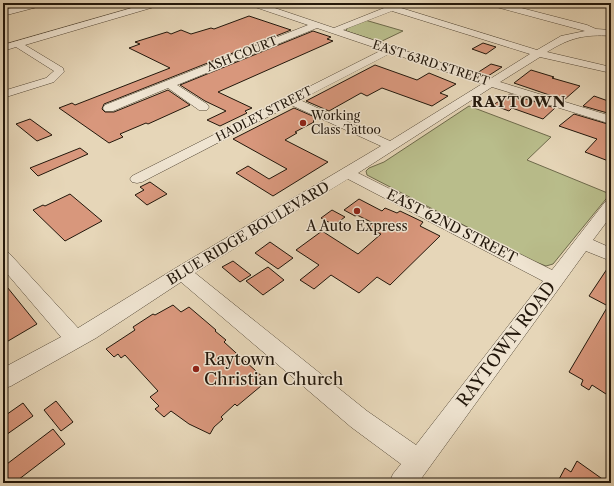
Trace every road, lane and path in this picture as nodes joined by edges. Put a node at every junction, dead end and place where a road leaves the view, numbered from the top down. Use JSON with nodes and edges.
{"nodes":[{"id":1,"x":42,"y":3,"type":"edge"},
{"id":2,"x":158,"y":3,"type":"edge"},
{"id":3,"x":252,"y":3,"type":"edge"},
{"id":4,"x":376,"y":3,"type":"edge"},
{"id":5,"x":492,"y":3,"type":"edge"},
{"id":6,"x":391,"y":8,"type":"junction"},
{"id":7,"x":3,"y":13,"type":"edge"},
{"id":8,"x":316,"y":25,"type":"junction"},
{"id":9,"x":334,"y":31,"type":"junction"},
{"id":10,"x":594,"y":32,"type":"junction"},
{"id":11,"x":611,"y":33,"type":"edge"},
{"id":12,"x":17,"y":44,"type":"junction"},
{"id":13,"x":3,"y":48,"type":"edge"},
{"id":14,"x":390,"y":49,"type":"junction"},
{"id":15,"x":538,"y":53,"type":"junction"},
{"id":16,"x":611,"y":70,"type":"edge"},
{"id":17,"x":491,"y":83,"type":"junction"},
{"id":18,"x":168,"y":84,"type":"junction"},
{"id":19,"x":3,"y":95,"type":"edge"},
{"id":20,"x":292,"y":101,"type":"junction"},
{"id":21,"x":203,"y":107,"type":"dead end"},
{"id":22,"x":109,"y":108,"type":"dead end"},
{"id":23,"x":611,"y":120,"type":"edge"},
{"id":24,"x":391,"y":146,"type":"junction"},
{"id":25,"x":348,"y":173,"type":"junction"},
{"id":26,"x":137,"y":179,"type":"dead end"},
{"id":27,"x":611,"y":205,"type":"edge"},
{"id":28,"x":584,"y":243,"type":"junction"},
{"id":29,"x":611,"y":255,"type":"edge"},
{"id":30,"x":3,"y":257,"type":"edge"},
{"id":31,"x":182,"y":273,"type":"junction"},
{"id":32,"x":555,"y":279,"type":"junction"},
{"id":33,"x":75,"y":339,"type":"junction"},
{"id":34,"x":3,"y":379,"type":"edge"},
{"id":35,"x":418,"y":460,"type":"junction"},
{"id":36,"x":402,"y":483,"type":"edge"}],
"edges":[{"from":1,"to":7,"type":"street"},
{"from":2,"to":12,"type":"street"},
{"from":3,"to":8,"type":"street","name":"EAST 63RD STREET"},
{"from":4,"to":6,"type":"street"},
{"from":5,"to":10,"type":"street"},
{"from":6,"to":9,"type":"street"},
{"from":6,"to":15,"type":"street"},
{"from":8,"to":9,"type":"street","name":"EAST 63RD STREET"},
{"from":8,"to":18,"type":"street","name":"ASH COURT"},
{"from":9,"to":14,"type":"street","name":"EAST 63RD STREET"},
{"from":10,"to":11,"type":"street"},
{"from":10,"to":15,"type":"street","name":"BLUE RIDGE BOULEVARD"},
{"from":12,"to":13,"type":"street"},
{"from":12,"to":19,"type":"street"},
{"from":14,"to":17,"type":"street","name":"EAST 63RD STREET"},
{"from":14,"to":20,"type":"street","name":"HADLEY STREET"},
{"from":15,"to":16,"type":"street"},
{"from":15,"to":17,"type":"street","name":"BLUE RIDGE BOULEVARD"},
{"from":17,"to":23,"type":"street","name":"EAST 63RD STREET"},
{"from":17,"to":24,"type":"street","name":"BLUE RIDGE BOULEVARD"},
{"from":18,"to":21,"type":"street"},
{"from":18,"to":22,"type":"street","name":"ASH COURT"},
{"from":20,"to":24,"type":"street"},
{"from":20,"to":26,"type":"street","name":"HADLEY STREET"},
{"from":24,"to":25,"type":"street","name":"BLUE RIDGE BOULEVARD"},
{"from":25,"to":31,"type":"street","name":"BLUE RIDGE BOULEVARD"},
{"from":25,"to":32,"type":"street","name":"EAST 62ND STREET"},
{"from":27,"to":28,"type":"street","name":"RAYTOWN ROAD"},
{"from":28,"to":29,"type":"street"},
{"from":28,"to":32,"type":"street","name":"RAYTOWN ROAD"},
{"from":30,"to":33,"type":"street"},
{"from":31,"to":33,"type":"street","name":"BLUE RIDGE BOULEVARD"},
{"from":31,"to":35,"type":"street"},
{"from":32,"to":35,"type":"street","name":"RAYTOWN ROAD"},
{"from":33,"to":34,"type":"street","name":"BLUE RIDGE BOULEVARD"},
{"from":35,"to":36,"type":"street","name":"RAYTOWN ROAD"}]}
